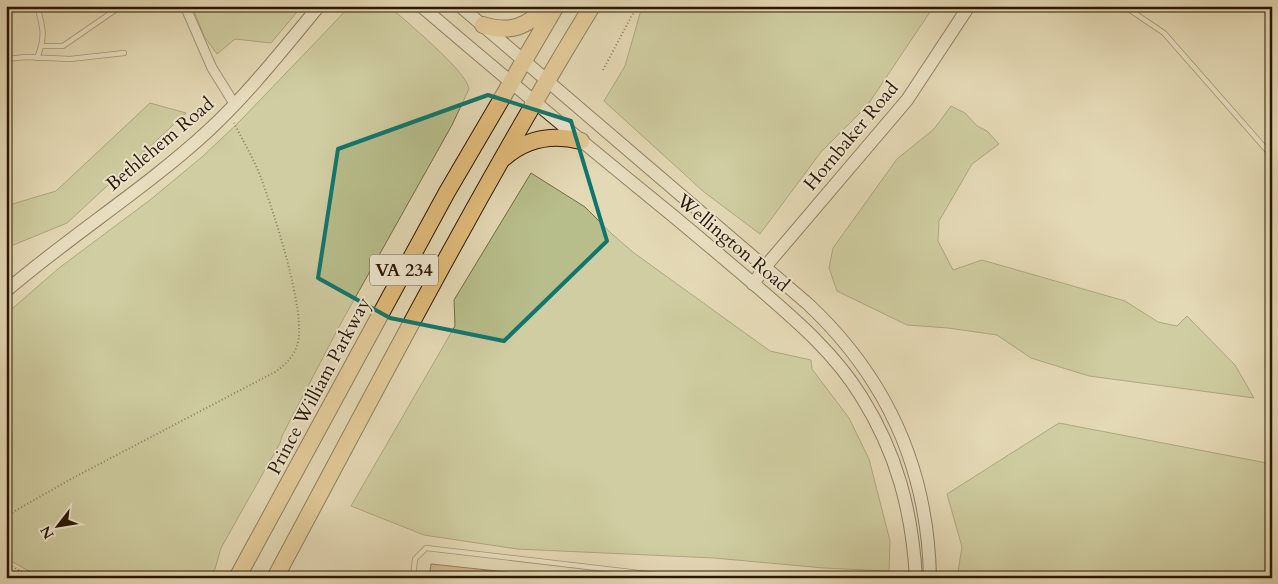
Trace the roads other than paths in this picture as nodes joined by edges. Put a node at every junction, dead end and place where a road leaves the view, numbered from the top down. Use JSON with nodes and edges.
{"nodes":[{"id":1,"x":37,"y":6,"type":"edge"},
{"id":2,"x":121,"y":6,"type":"edge"},
{"id":3,"x":185,"y":6,"type":"edge"},
{"id":4,"x":319,"y":6,"type":"edge"},
{"id":5,"x":421,"y":6,"type":"edge"},
{"id":6,"x":460,"y":6,"type":"edge"},
{"id":7,"x":548,"y":6,"type":"edge"},
{"id":8,"x":556,"y":6,"type":"edge"},
{"id":9,"x":592,"y":6,"type":"edge"},
{"id":10,"x":969,"y":6,"type":"edge"},
{"id":11,"x":1124,"y":6,"type":"edge"},
{"id":12,"x":483,"y":25,"type":"junction"},
{"id":13,"x":42,"y":46,"type":"junction"},
{"id":14,"x":124,"y":53,"type":"dead end"},
{"id":15,"x":37,"y":58,"type":"junction"},
{"id":16,"x":6,"y":59,"type":"edge"},
{"id":17,"x":524,"y":60,"type":"junction"},
{"id":18,"x":547,"y":79,"type":"junction"},
{"id":19,"x":511,"y":83,"type":"junction"},
{"id":20,"x":534,"y":102,"type":"junction"},
{"id":21,"x":231,"y":108,"type":"junction"},
{"id":22,"x":581,"y":141,"type":"junction"},
{"id":23,"x":1272,"y":156,"type":"edge"},
{"id":24,"x":500,"y":161,"type":"junction"},
{"id":25,"x":765,"y":267,"type":"junction"},
{"id":26,"x":753,"y":284,"type":"junction"},
{"id":27,"x":6,"y":291,"type":"edge"},
{"id":28,"x":237,"y":578,"type":"edge"},
{"id":29,"x":275,"y":578,"type":"edge"},
{"id":30,"x":413,"y":578,"type":"edge"},
{"id":31,"x":682,"y":578,"type":"edge"},
{"id":32,"x":740,"y":578,"type":"edge"},
{"id":33,"x":784,"y":578,"type":"edge"},
{"id":34,"x":916,"y":578,"type":"edge"},
{"id":35,"x":930,"y":578,"type":"edge"}],
"edges":[{"from":1,"to":13,"type":"lane"},
{"from":2,"to":13,"type":"lane"},
{"from":3,"to":21,"type":"street"},
{"from":4,"to":21,"type":"main road","name":"Bethlehem Road"},
{"from":5,"to":19,"type":"main road","name":"Wellington Road"},
{"from":6,"to":12,"type":"main road","name":"Wellington Road"},
{"from":7,"to":12,"type":"highway"},
{"from":8,"to":17,"type":"highway","name":"Prince William Parkway","number":"VA 234"},
{"from":9,"to":18,"type":"highway","number":"VA 234"},
{"from":10,"to":25,"type":"main road","name":"Hornbaker Road"},
{"from":11,"to":23,"type":"lane"},
{"from":12,"to":17,"type":"main road","name":"Wellington Road"},
{"from":13,"to":15,"type":"lane"},
{"from":14,"to":15,"type":"lane"},
{"from":15,"to":16,"type":"lane"},
{"from":17,"to":18,"type":"main road","name":"Wellington Road"},
{"from":17,"to":19,"type":"highway","name":"Prince William Parkway","number":"VA 234"},
{"from":18,"to":20,"type":"highway","number":"VA 234"},
{"from":18,"to":25,"type":"main road","name":"Wellington Road"},
{"from":19,"to":20,"type":"main road","name":"Wellington Road"},
{"from":19,"to":28,"type":"highway","name":"Prince William Parkway","number":"VA 234"},
{"from":20,"to":22,"type":"main road","name":"Wellington Road"},
{"from":20,"to":24,"type":"highway","number":"VA 234"},
{"from":21,"to":27,"type":"main road","name":"Bethlehem Road"},
{"from":22,"to":24,"type":"highway"},
{"from":22,"to":26,"type":"main road","name":"Wellington Road"},
{"from":24,"to":29,"type":"highway","number":"VA 234"},
{"from":25,"to":26,"type":"main road","name":"Hornbaker Road"},
{"from":25,"to":35,"type":"main road","name":"Wellington Road"},
{"from":26,"to":34,"type":"main road","name":"Wellington Road"},
{"from":30,"to":31,"type":"lane"},
{"from":32,"to":33,"type":"lane"}]}
